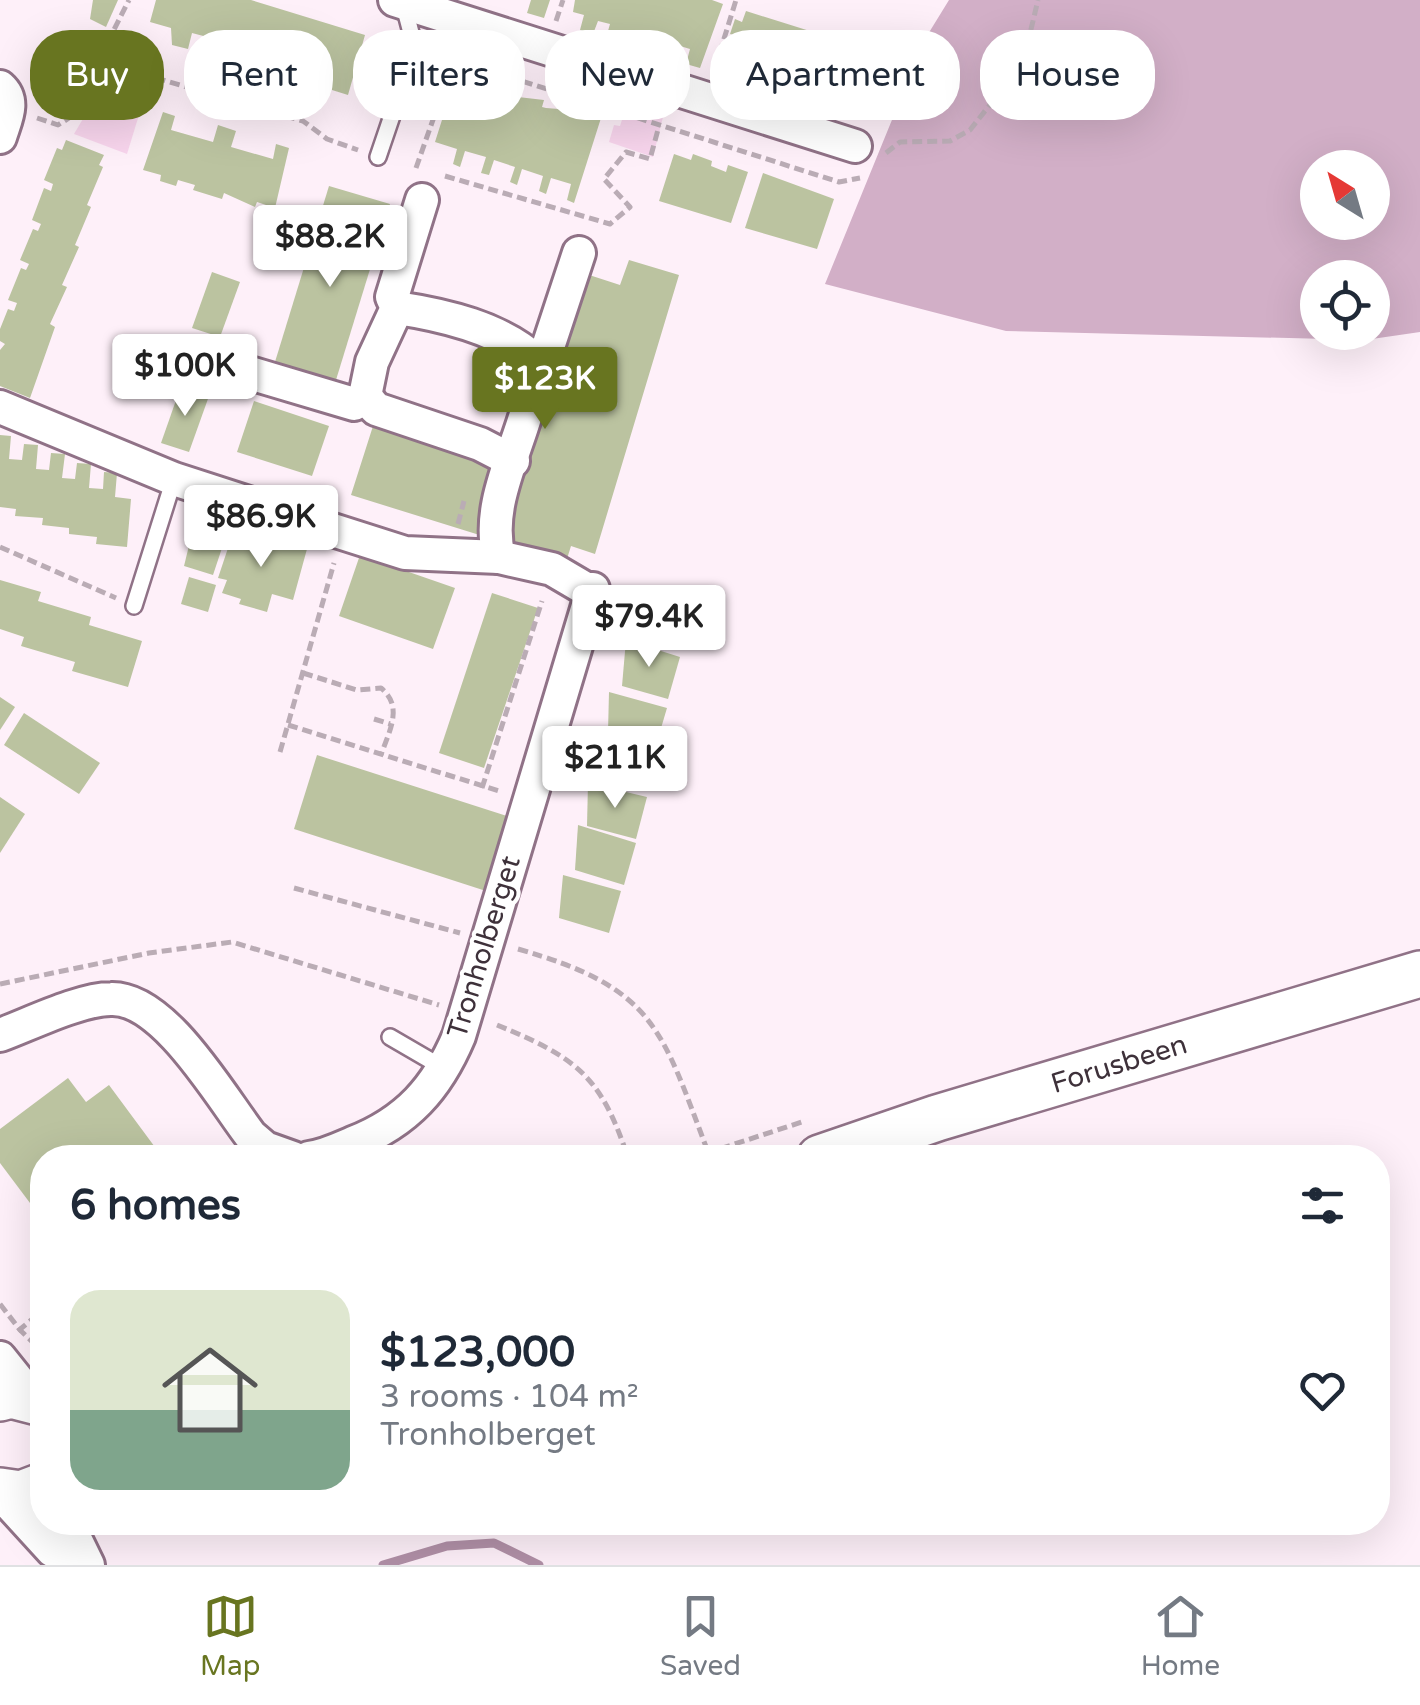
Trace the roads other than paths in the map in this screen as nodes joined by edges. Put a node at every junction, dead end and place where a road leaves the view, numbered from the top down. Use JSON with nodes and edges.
{"nodes":[{"id":1,"x":400,"y":3,"type":"edge"},
{"id":2,"x":378,"y":157,"type":"road end"},
{"id":3,"x":868,"y":158,"type":"road end"},
{"id":4,"x":422,"y":200,"type":"dead end"},
{"id":5,"x":579,"y":252,"type":"dead end"},
{"id":6,"x":396,"y":308,"type":"junction"},
{"id":7,"x":536,"y":361,"type":"junction"},
{"id":8,"x":243,"y":371,"type":"dead end"},
{"id":9,"x":365,"y":396,"type":"junction"},
{"id":10,"x":0,"y":407,"type":"edge"},
{"id":11,"x":513,"y":461,"type":"junction"},
{"id":12,"x":174,"y":479,"type":"junction"},
{"id":13,"x":273,"y":512,"type":"dead end"},
{"id":14,"x":330,"y":529,"type":"road end"},
{"id":15,"x":499,"y":557,"type":"junction"},
{"id":16,"x":134,"y":606,"type":"road end"},
{"id":17,"x":1420,"y":974,"type":"edge"},
{"id":18,"x":0,"y":1036,"type":"edge"},
{"id":19,"x":390,"y":1037,"type":"dead end"},
{"id":20,"x":445,"y":1069,"type":"junction"},
{"id":21,"x":262,"y":1145,"type":"edge"},
{"id":22,"x":342,"y":1145,"type":"edge"},
{"id":23,"x":858,"y":1145,"type":"edge"},
{"id":24,"x":5,"y":1347,"type":"edge"},
{"id":25,"x":30,"y":1396,"type":"edge"},
{"id":26,"x":30,"y":1491,"type":"edge"},
{"id":27,"x":0,"y":1492,"type":"edge"},
{"id":28,"x":30,"y":1525,"type":"edge"},
{"id":29,"x":39,"y":1535,"type":"edge"},
{"id":30,"x":73,"y":1535,"type":"edge"},
{"id":31,"x":75,"y":1565,"type":"edge"},
{"id":32,"x":88,"y":1565,"type":"edge"}],
"edges":[{"from":1,"to":2,"type":"lane"},
{"from":1,"to":3,"type":"street"},
{"from":4,"to":6,"type":"street"},
{"from":5,"to":7,"type":"street"},
{"from":6,"to":7,"type":"street"},
{"from":6,"to":9,"type":"street"},
{"from":7,"to":11,"type":"street"},
{"from":8,"to":9,"type":"street"},
{"from":9,"to":11,"type":"street"},
{"from":10,"to":12,"type":"street"},
{"from":11,"to":15,"type":"street"},
{"from":12,"to":13,"type":"street"},
{"from":12,"to":16,"type":"lane"},
{"from":14,"to":15,"type":"street","name":"Tronholberget"},
{"from":15,"to":20,"type":"street","name":"Tronholberget"},
{"from":17,"to":23,"type":"main road","name":"Forusbeen"},
{"from":18,"to":21,"type":"street"},
{"from":19,"to":20,"type":"lane"},
{"from":20,"to":22,"type":"street","name":"Tronholberget"},
{"from":24,"to":25,"type":"street"},
{"from":26,"to":27,"type":"main road"},
{"from":27,"to":28,"type":"street"},
{"from":29,"to":31,"type":"street"},
{"from":30,"to":32,"type":"street"}]}
